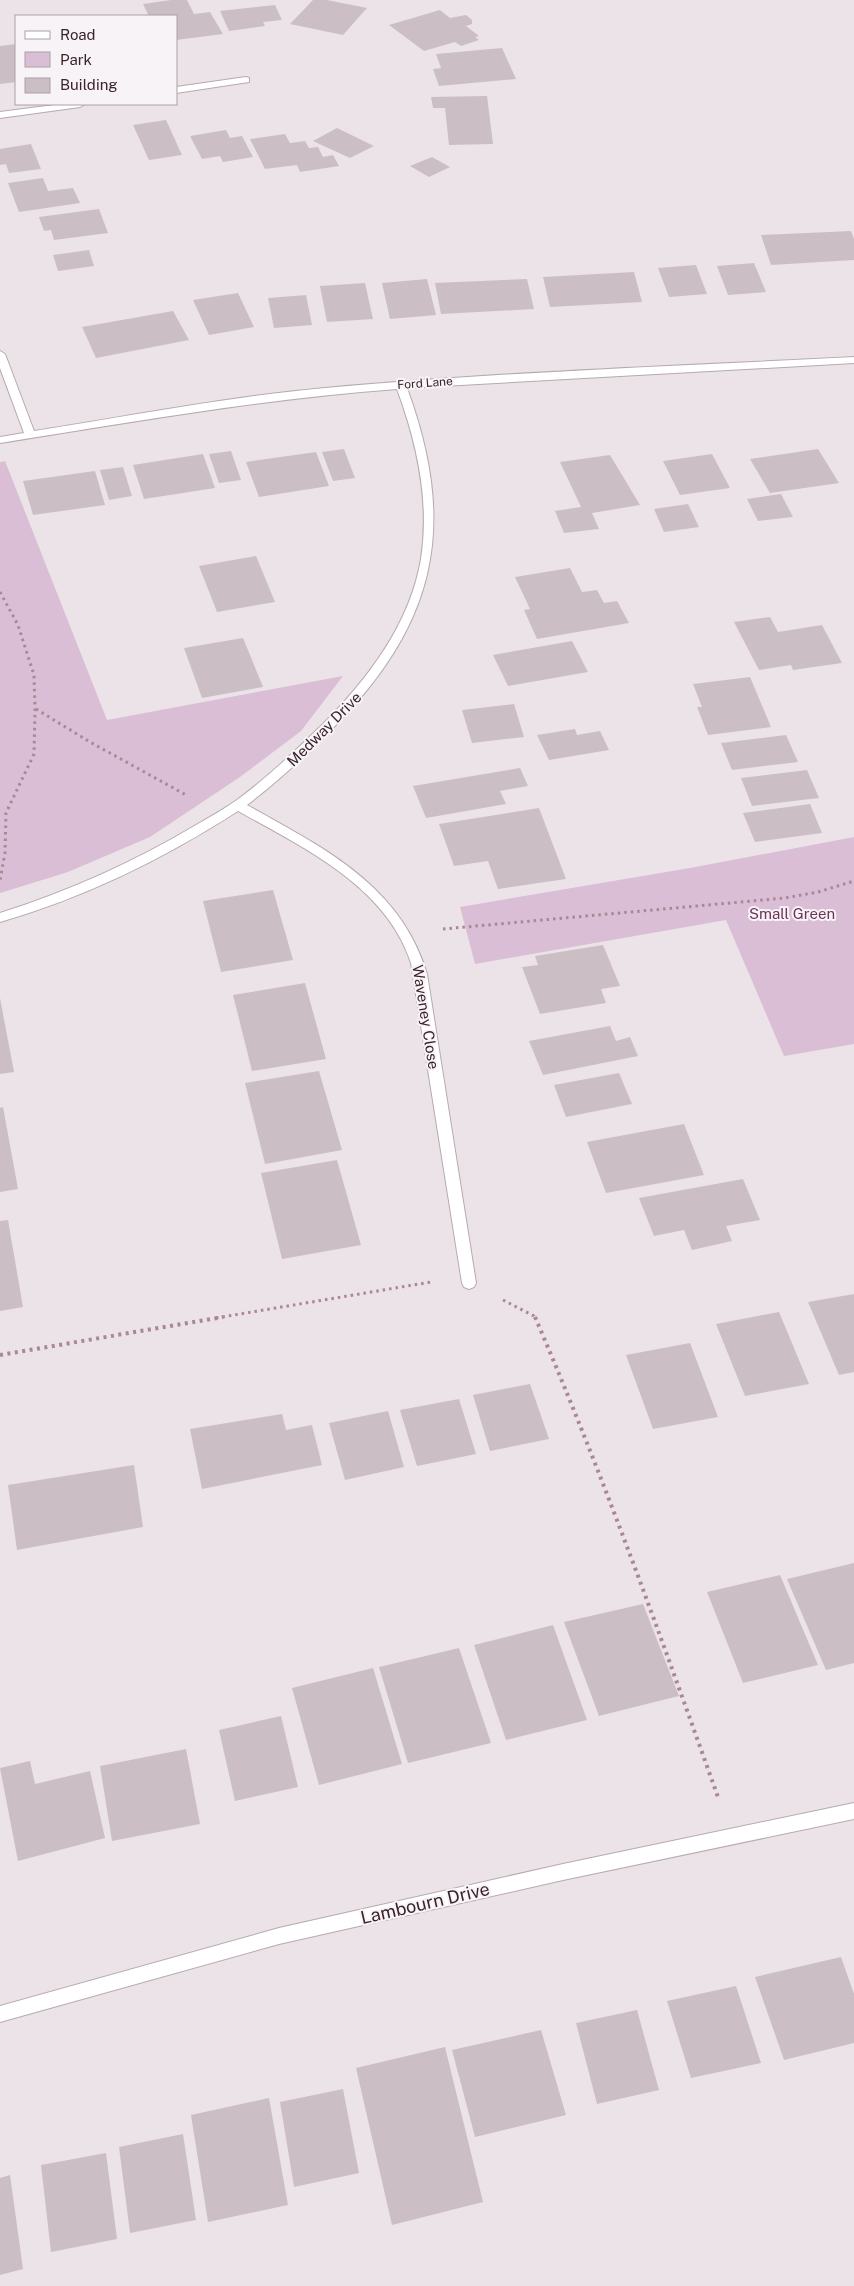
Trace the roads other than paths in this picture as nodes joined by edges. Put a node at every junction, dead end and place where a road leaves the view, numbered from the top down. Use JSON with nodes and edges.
{"nodes":[{"id":1,"x":246,"y":80,"type":"dead end"},
{"id":2,"x":178,"y":90,"type":"edge"},
{"id":3,"x":73,"y":105,"type":"edge"},
{"id":4,"x":0,"y":115,"type":"edge"},
{"id":5,"x":0,"y":354,"type":"edge"},
{"id":6,"x":854,"y":360,"type":"edge"},
{"id":7,"x":401,"y":385,"type":"junction"},
{"id":8,"x":30,"y":435,"type":"junction"},
{"id":9,"x":0,"y":440,"type":"edge"},
{"id":10,"x":238,"y":805,"type":"junction"},
{"id":11,"x":0,"y":918,"type":"edge"},
{"id":12,"x":469,"y":1283,"type":"road end"},
{"id":13,"x":854,"y":1811,"type":"edge"},
{"id":14,"x":0,"y":2014,"type":"edge"}],
"edges":[{"from":1,"to":2,"type":"street"},
{"from":3,"to":4,"type":"street"},
{"from":5,"to":8,"type":"street"},
{"from":6,"to":7,"type":"street","name":"Ford Lane"},
{"from":7,"to":8,"type":"street","name":"Ford Lane"},
{"from":7,"to":10,"type":"street","name":"Medway Drive"},
{"from":8,"to":9,"type":"street","name":"Ford Lane"},
{"from":10,"to":11,"type":"street","name":"Medway Drive"},
{"from":10,"to":12,"type":"street","name":"Waveney Close"},
{"from":13,"to":14,"type":"street","name":"Lambourn Drive"}]}
